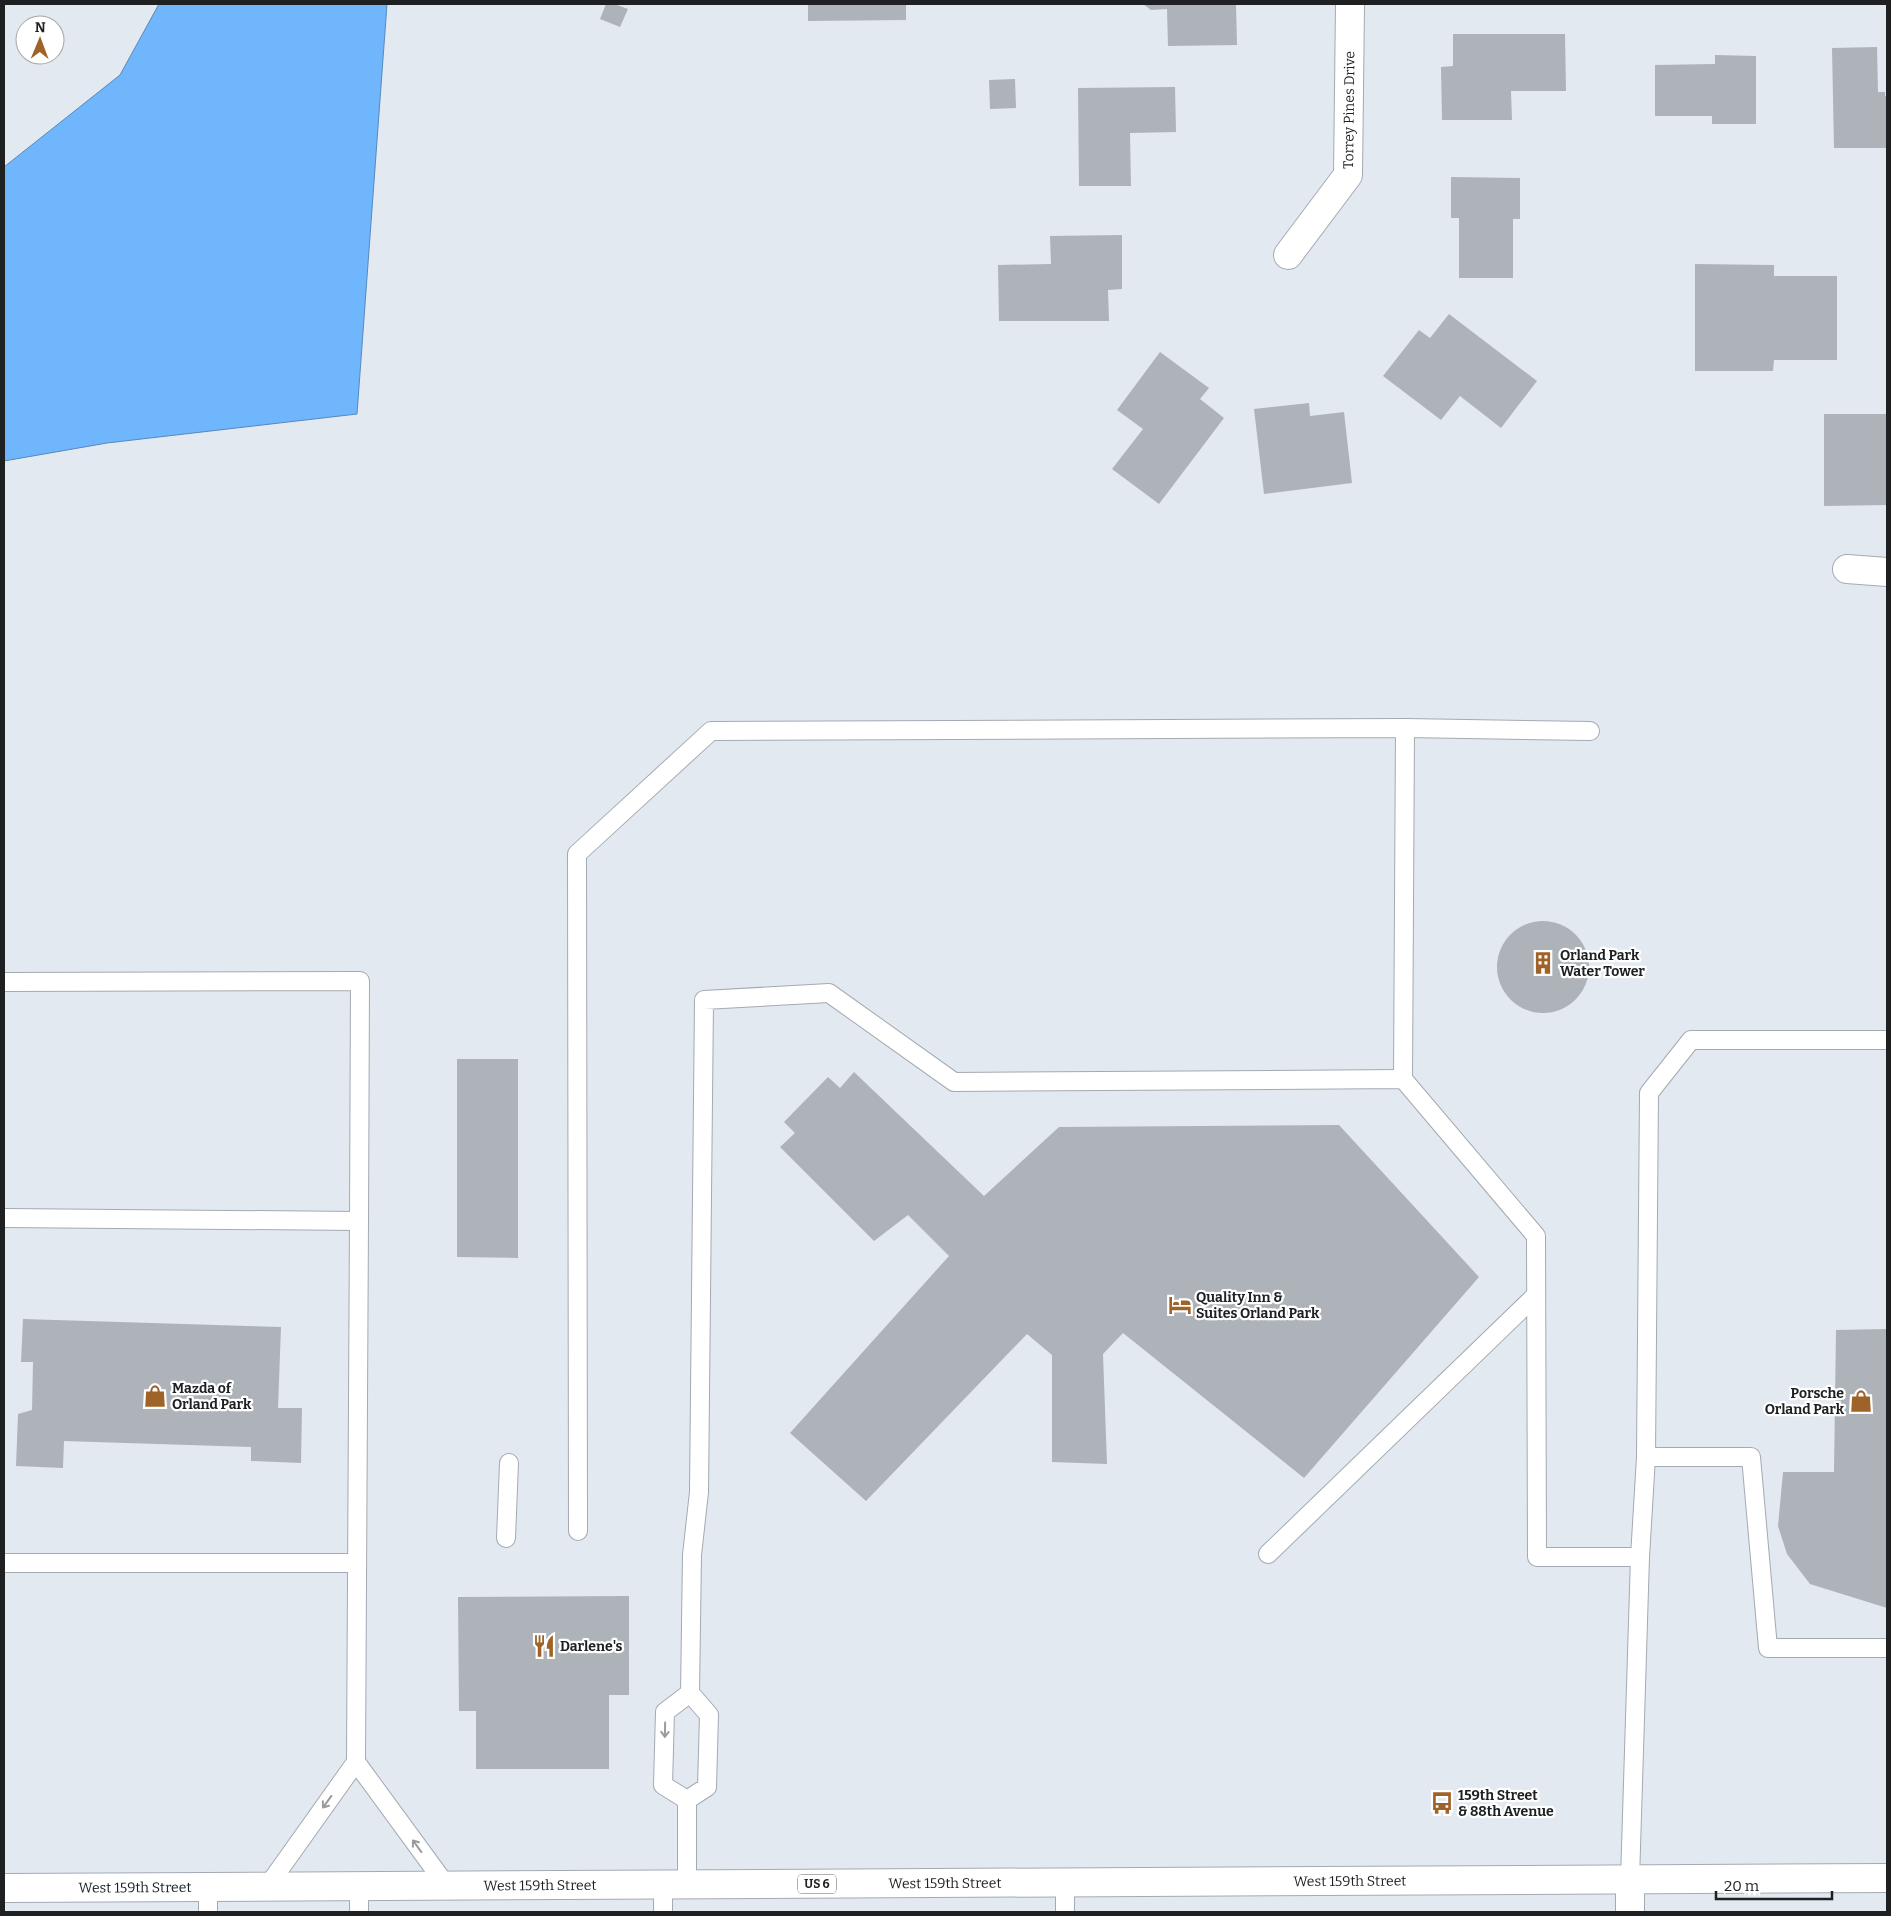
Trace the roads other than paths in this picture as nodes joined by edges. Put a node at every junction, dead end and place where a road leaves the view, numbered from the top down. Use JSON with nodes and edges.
{"nodes":[{"id":1,"x":1350,"y":4,"type":"edge"},
{"id":2,"x":1288,"y":255,"type":"dead end"},
{"id":3,"x":1847,"y":569,"type":"dead end"},
{"id":4,"x":1887,"y":572,"type":"edge"},
{"id":5,"x":1404,"y":728,"type":"junction"},
{"id":6,"x":1590,"y":731,"type":"dead end"},
{"id":7,"x":4,"y":982,"type":"edge"},
{"id":8,"x":1887,"y":1040,"type":"edge"},
{"id":9,"x":1403,"y":1079,"type":"junction"},
{"id":10,"x":4,"y":1218,"type":"edge"},
{"id":11,"x":359,"y":1221,"type":"junction"},
{"id":12,"x":1536,"y":1296,"type":"junction"},
{"id":13,"x":1646,"y":1456,"type":"junction"},
{"id":14,"x":509,"y":1463,"type":"dead end"},
{"id":15,"x":578,"y":1531,"type":"dead end"},
{"id":16,"x":506,"y":1538,"type":"dead end"},
{"id":17,"x":1268,"y":1554,"type":"dead end"},
{"id":18,"x":1640,"y":1557,"type":"junction"},
{"id":19,"x":4,"y":1563,"type":"edge"},
{"id":20,"x":357,"y":1564,"type":"junction"},
{"id":21,"x":1887,"y":1648,"type":"edge"},
{"id":22,"x":690,"y":1693,"type":"junction"},
{"id":23,"x":356,"y":1762,"type":"junction"},
{"id":24,"x":687,"y":1800,"type":"junction"},
{"id":25,"x":1887,"y":1878,"type":"edge"},
{"id":26,"x":1630,"y":1880,"type":"junction"},
{"id":27,"x":1065,"y":1882,"type":"junction"},
{"id":28,"x":675,"y":1884,"type":"junction"},
{"id":29,"x":446,"y":1885,"type":"junction"},
{"id":30,"x":267,"y":1886,"type":"junction"},
{"id":31,"x":4,"y":1888,"type":"edge"},
{"id":32,"x":359,"y":1899,"type":"edge"},
{"id":33,"x":208,"y":1900,"type":"edge"},
{"id":34,"x":663,"y":1912,"type":"edge"},
{"id":35,"x":1065,"y":1912,"type":"edge"},
{"id":36,"x":1630,"y":1912,"type":"edge"}],
"edges":[{"from":1,"to":2,"type":"main road","name":"Torrey Pines Drive"},
{"from":3,"to":4,"type":"main road"},
{"from":5,"to":6,"type":"lane"},
{"from":5,"to":9,"type":"lane"},
{"from":5,"to":15,"type":"lane"},
{"from":7,"to":11,"type":"lane"},
{"from":8,"to":13,"type":"lane"},
{"from":9,"to":12,"type":"lane"},
{"from":9,"to":22,"type":"lane"},
{"from":10,"to":11,"type":"lane"},
{"from":11,"to":20,"type":"lane"},
{"from":12,"to":17,"type":"lane"},
{"from":12,"to":18,"type":"lane"},
{"from":13,"to":18,"type":"lane"},
{"from":13,"to":21,"type":"lane"},
{"from":14,"to":16,"type":"lane"},
{"from":18,"to":26,"type":"lane"},
{"from":19,"to":20,"type":"lane"},
{"from":20,"to":23,"type":"lane"},
{"from":22,"to":24,"type":"lane"},
{"from":22,"to":24,"type":"lane","one_way":true},
{"from":29,"to":23,"type":"lane","one_way":true},
{"from":23,"to":30,"type":"lane","one_way":true},
{"from":24,"to":28,"type":"lane"},
{"from":25,"to":26,"type":"main road","name":"West 159th Street","number":"US 6"},
{"from":26,"to":27,"type":"main road","name":"West 159th Street","number":"US 6"},
{"from":26,"to":36,"type":"main road"},
{"from":27,"to":28,"type":"main road","name":"West 159th Street","number":"US 6"},
{"from":27,"to":35,"type":"lane"},
{"from":28,"to":29,"type":"main road","name":"West 159th Street","number":"US 6"},
{"from":28,"to":34,"type":"lane"},
{"from":29,"to":32,"type":"main road","name":"West 159th Street","number":"US 6"},
{"from":30,"to":32,"type":"main road","name":"West 159th Street","number":"US 6"},
{"from":30,"to":33,"type":"main road","name":"West 159th Street","number":"US 6"},
{"from":31,"to":33,"type":"main road","name":"West 159th Street","number":"US 6"}]}
